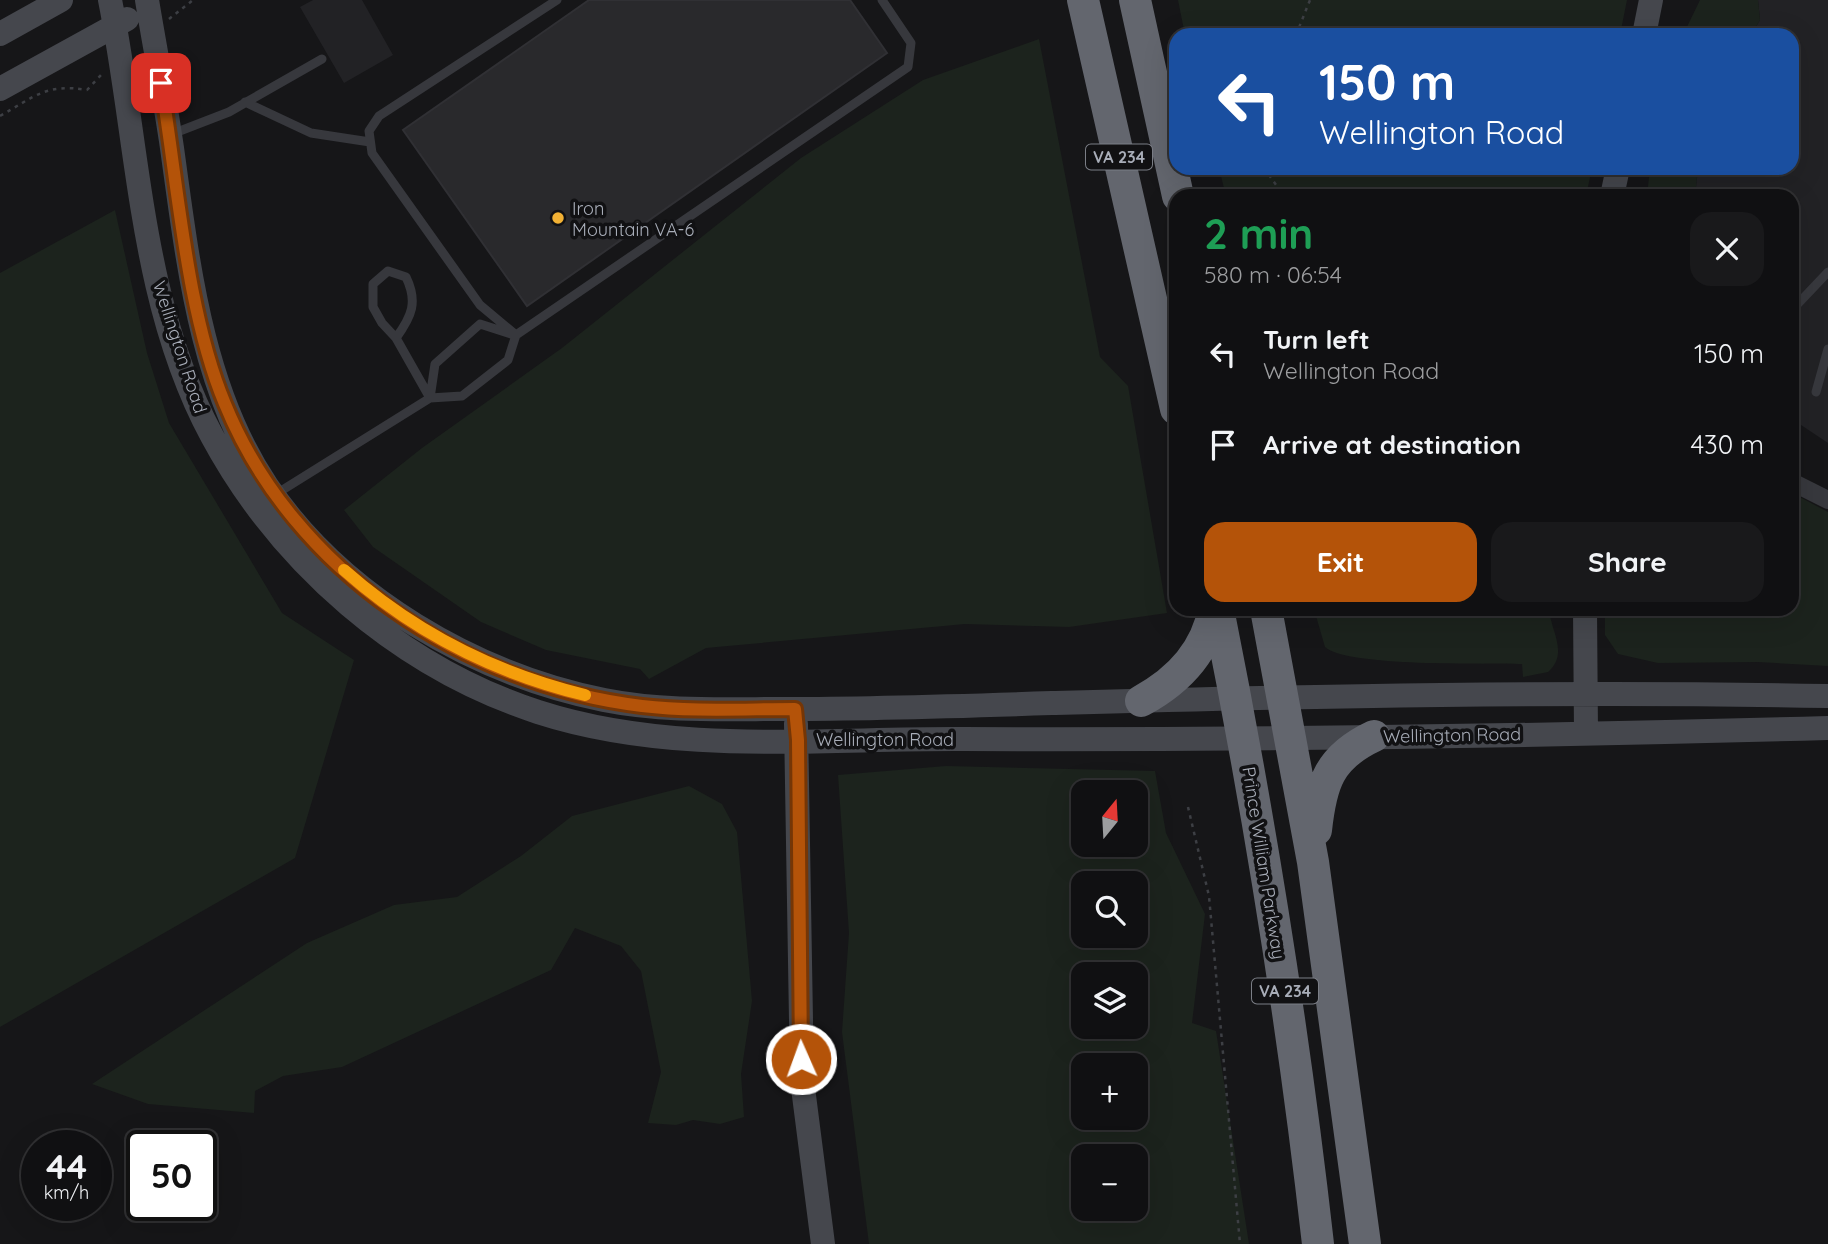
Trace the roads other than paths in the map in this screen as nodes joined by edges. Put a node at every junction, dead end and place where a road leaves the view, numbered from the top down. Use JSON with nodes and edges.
{"nodes":[{"id":1,"x":61,"y":0,"type":"edge"},
{"id":2,"x":110,"y":0,"type":"edge"},
{"id":3,"x":557,"y":0,"type":"edge"},
{"id":4,"x":882,"y":0,"type":"edge"},
{"id":5,"x":1083,"y":0,"type":"edge"},
{"id":6,"x":1135,"y":0,"type":"edge"},
{"id":7,"x":1651,"y":0,"type":"edge"},
{"id":8,"x":152,"y":2,"type":"edge"},
{"id":9,"x":116,"y":26,"type":"junction"},
{"id":10,"x":1645,"y":28,"type":"edge"},
{"id":11,"x":0,"y":34,"type":"edge"},
{"id":12,"x":322,"y":59,"type":"dead end"},
{"id":13,"x":0,"y":89,"type":"edge"},
{"id":14,"x":245,"y":103,"type":"junction"},
{"id":15,"x":170,"y":135,"type":"junction"},
{"id":16,"x":370,"y":142,"type":"junction"},
{"id":17,"x":1169,"y":155,"type":"edge"},
{"id":18,"x":1828,"y":272,"type":"edge"},
{"id":19,"x":1799,"y":303,"type":"edge"},
{"id":20,"x":516,"y":335,"type":"junction"},
{"id":21,"x":396,"y":338,"type":"junction"},
{"id":22,"x":1828,"y":349,"type":"edge"},
{"id":23,"x":1169,"y":378,"type":"edge"},
{"id":24,"x":1816,"y":392,"type":"dead end"},
{"id":25,"x":430,"y":398,"type":"junction"},
{"id":26,"x":1799,"y":486,"type":"edge"},
{"id":27,"x":274,"y":495,"type":"junction"},
{"id":28,"x":1828,"y":500,"type":"edge"},
{"id":29,"x":1213,"y":616,"type":"edge"},
{"id":30,"x":1218,"y":616,"type":"edge"},
{"id":31,"x":1267,"y":616,"type":"edge"},
{"id":32,"x":1585,"y":616,"type":"edge"},
{"id":33,"x":1586,"y":695,"type":"junction"},
{"id":34,"x":1828,"y":696,"type":"edge"},
{"id":35,"x":1283,"y":697,"type":"junction"},
{"id":36,"x":1236,"y":698,"type":"junction"},
{"id":37,"x":1141,"y":701,"type":"junction"},
{"id":38,"x":795,"y":709,"type":"junction"},
{"id":39,"x":1828,"y":728,"type":"edge"},
{"id":40,"x":1586,"y":733,"type":"junction"},
{"id":41,"x":1374,"y":736,"type":"junction"},
{"id":42,"x":1244,"y":738,"type":"junction"},
{"id":43,"x":1290,"y":738,"type":"junction"},
{"id":44,"x":798,"y":740,"type":"junction"},
{"id":45,"x":1313,"y":862,"type":"junction"},
{"id":46,"x":823,"y":1244,"type":"edge"},
{"id":47,"x":1318,"y":1244,"type":"edge"},
{"id":48,"x":1365,"y":1244,"type":"edge"}],
"edges":[{"from":1,"to":11,"type":"main road"},
{"from":2,"to":9,"type":"main road","name":"Wellington Road"},
{"from":3,"to":16,"type":"lane"},
{"from":4,"to":20,"type":"lane"},
{"from":5,"to":23,"type":"highway","number":"VA 234"},
{"from":6,"to":17,"type":"highway","number":"VA 234"},
{"from":7,"to":10,"type":"main road"},
{"from":8,"to":9,"type":"main road"},
{"from":8,"to":15,"type":"main road","name":"Wellington Road"},
{"from":9,"to":13,"type":"main road"},
{"from":9,"to":44,"type":"main road","name":"Wellington Road"},
{"from":12,"to":14,"type":"lane"},
{"from":14,"to":15,"type":"lane"},
{"from":14,"to":16,"type":"lane"},
{"from":15,"to":27,"type":"main road","name":"Wellington Road"},
{"from":16,"to":20,"type":"lane"},
{"from":18,"to":19,"type":"lane"},
{"from":20,"to":25,"type":"lane"},
{"from":20,"to":25,"type":"lane"},
{"from":21,"to":21,"type":"lane"},
{"from":21,"to":25,"type":"lane"},
{"from":22,"to":24,"type":"lane"},
{"from":25,"to":27,"type":"lane"},
{"from":26,"to":28,"type":"street"},
{"from":27,"to":38,"type":"main road","name":"Wellington Road"},
{"from":29,"to":37,"type":"highway"},
{"from":30,"to":36,"type":"highway","name":"Prince William Parkway","number":"VA 234"},
{"from":31,"to":35,"type":"highway","number":"VA 234"},
{"from":32,"to":33,"type":"main road"},
{"from":33,"to":34,"type":"main road","name":"Wellington Road"},
{"from":33,"to":35,"type":"main road","name":"Wellington Road"},
{"from":33,"to":40,"type":"main road"},
{"from":35,"to":36,"type":"main road","name":"Wellington Road"},
{"from":35,"to":43,"type":"highway","number":"VA 234"},
{"from":36,"to":37,"type":"main road","name":"Wellington Road"},
{"from":36,"to":42,"type":"highway","name":"Prince William Parkway","number":"VA 234"},
{"from":37,"to":38,"type":"main road","name":"Wellington Road"},
{"from":38,"to":44,"type":"main road"},
{"from":39,"to":40,"type":"main road","name":"Wellington Road"},
{"from":40,"to":41,"type":"main road","name":"Wellington Road"},
{"from":41,"to":43,"type":"main road","name":"Wellington Road"},
{"from":41,"to":45,"type":"highway"},
{"from":42,"to":43,"type":"main road","name":"Wellington Road"},
{"from":42,"to":44,"type":"main road","name":"Wellington Road"},
{"from":42,"to":47,"type":"highway","name":"Prince William Parkway","number":"VA 234"},
{"from":43,"to":45,"type":"highway","number":"VA 234"},
{"from":44,"to":46,"type":"main road"},
{"from":45,"to":48,"type":"highway","number":"VA 234"}]}
